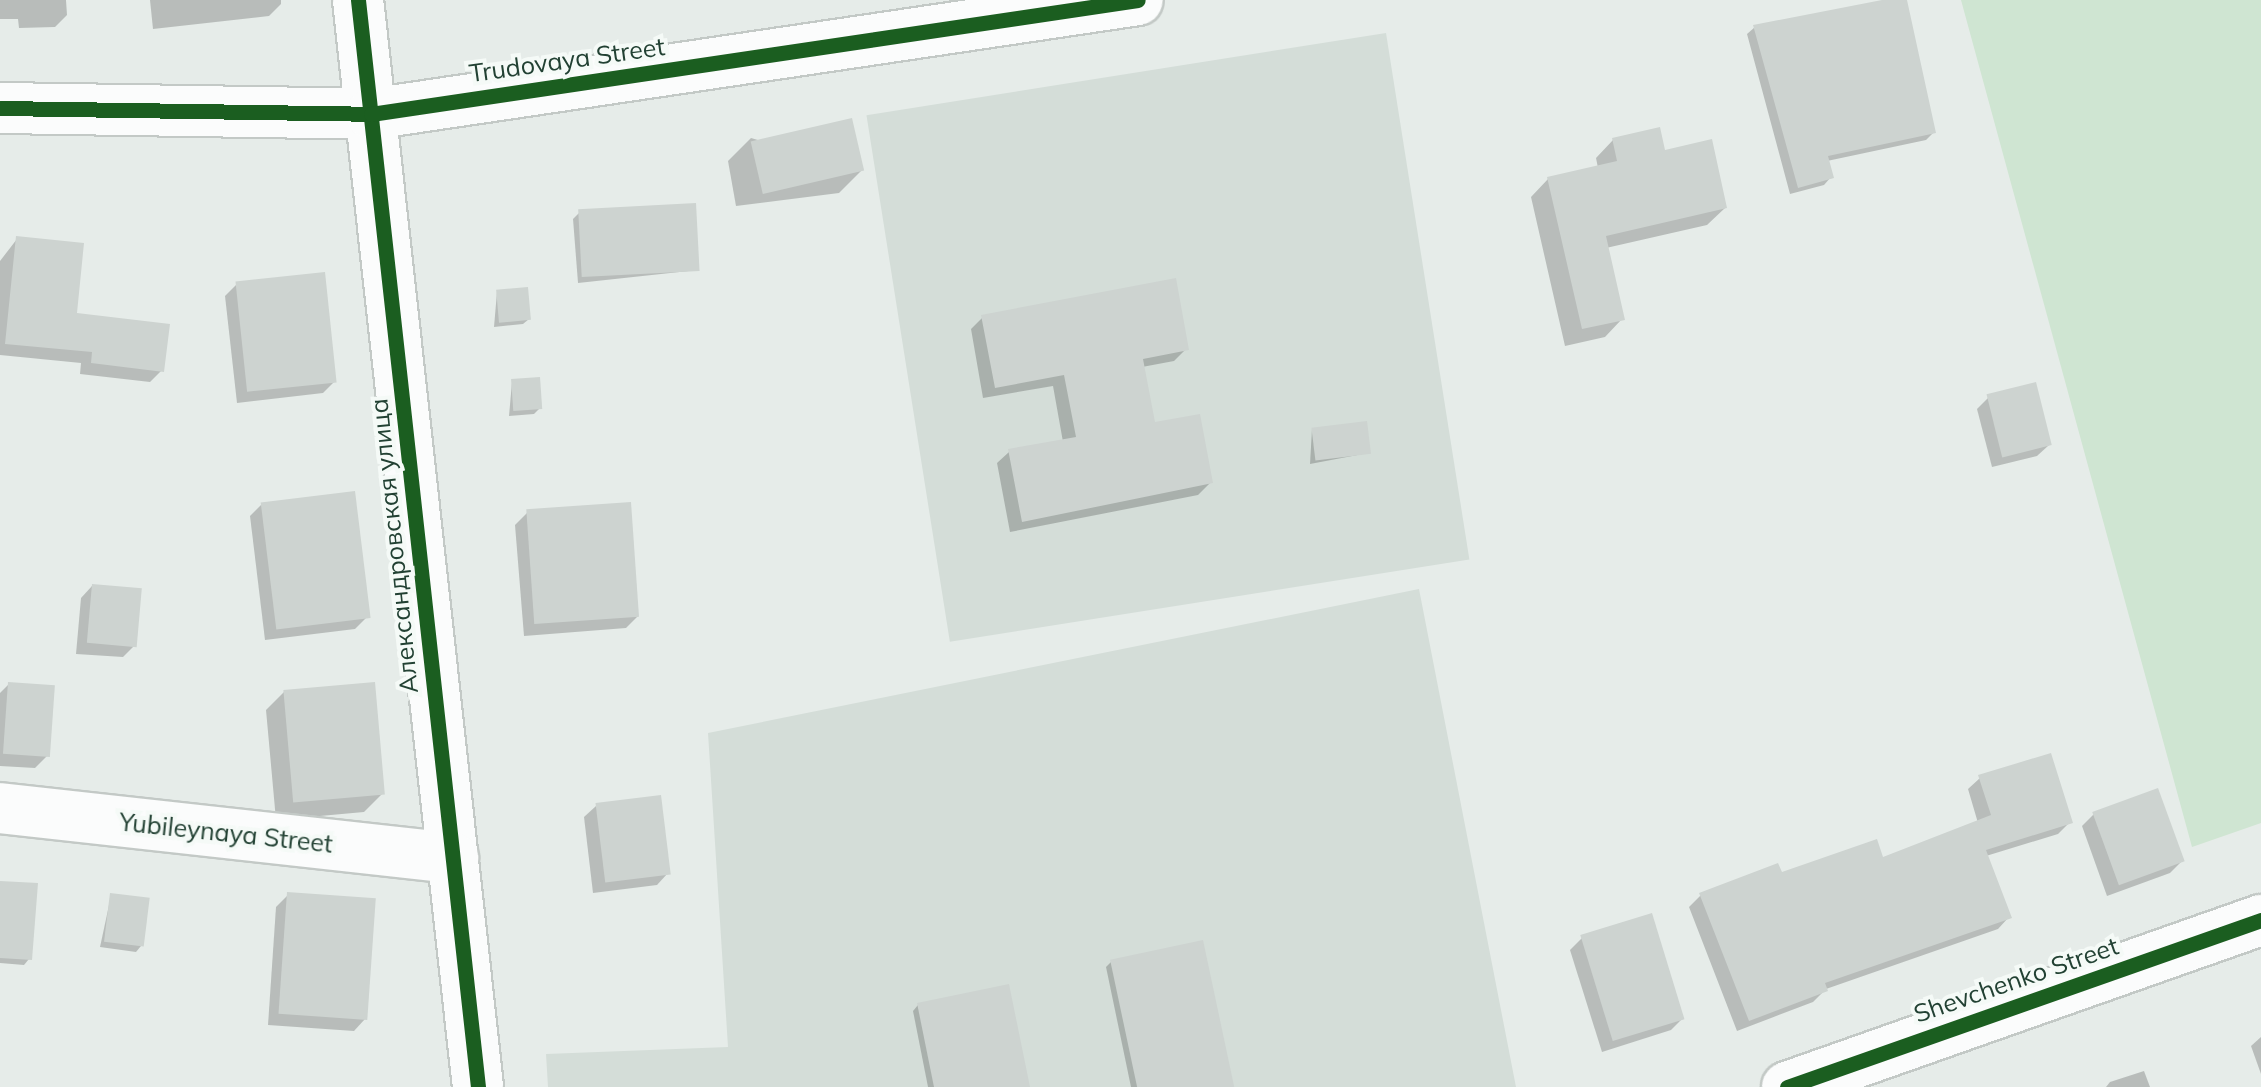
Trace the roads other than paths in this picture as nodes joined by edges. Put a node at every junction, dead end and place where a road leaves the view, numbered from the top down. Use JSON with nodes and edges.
{"nodes":[{"id":1,"x":358,"y":0,"type":"edge"},
{"id":2,"x":1138,"y":0,"type":"edge"},
{"id":3,"x":0,"y":108,"type":"edge"},
{"id":4,"x":372,"y":114,"type":"junction"},
{"id":5,"x":0,"y":808,"type":"edge"},
{"id":6,"x":453,"y":858,"type":"junction"},
{"id":7,"x":2261,"y":920,"type":"edge"},
{"id":8,"x":478,"y":1087,"type":"edge"},
{"id":9,"x":1787,"y":1087,"type":"edge"}],
"edges":[{"from":1,"to":4,"type":"street","name":"Александровская улица"},
{"from":2,"to":4,"type":"street","name":"Trudovaya Street"},
{"from":3,"to":4,"type":"street","name":"Trudovaya Street"},
{"from":4,"to":6,"type":"street","name":"Александровская улица"},
{"from":5,"to":6,"type":"street","name":"Yubileynaya Street"},
{"from":6,"to":8,"type":"street","name":"Александровская улица"},
{"from":7,"to":9,"type":"street","name":"Shevchenko Street"}]}
